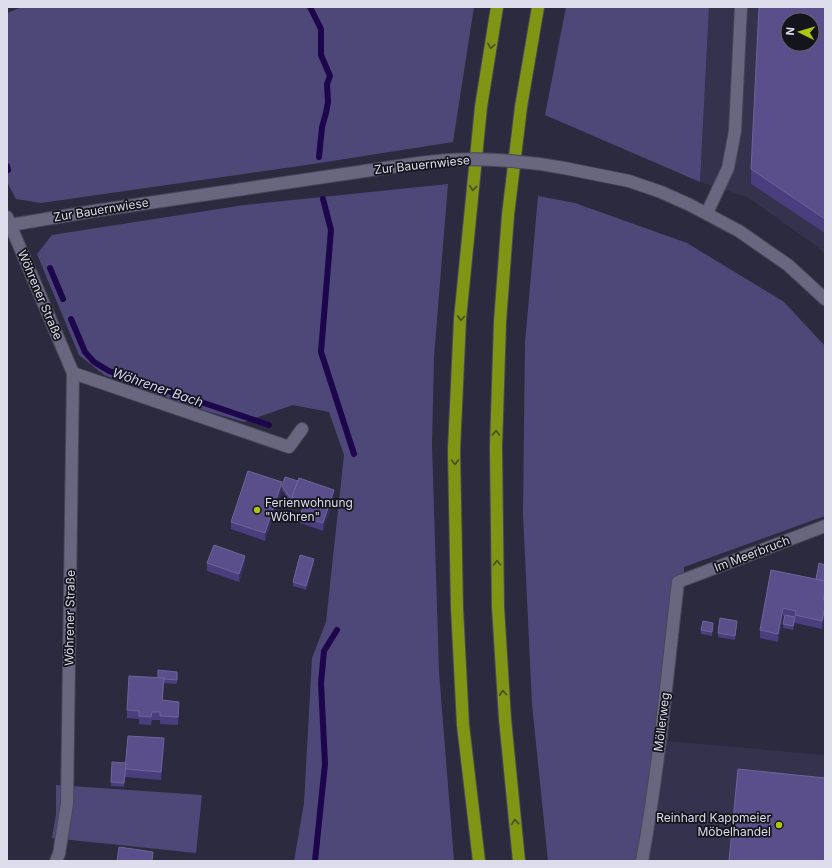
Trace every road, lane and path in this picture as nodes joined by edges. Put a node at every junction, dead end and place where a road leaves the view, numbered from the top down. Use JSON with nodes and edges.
{"nodes":[{"id":1,"x":497,"y":7,"type":"edge"},
{"id":2,"x":538,"y":7,"type":"edge"},
{"id":3,"x":742,"y":7,"type":"edge"},
{"id":4,"x":706,"y":213,"type":"junction"},
{"id":5,"x":9,"y":221,"type":"edge"},
{"id":6,"x":825,"y":299,"type":"edge"},
{"id":7,"x":73,"y":373,"type":"junction"},
{"id":8,"x":302,"y":429,"type":"dead end"},
{"id":9,"x":825,"y":526,"type":"edge"},
{"id":10,"x":678,"y":582,"type":"joint"},
{"id":11,"x":56,"y":861,"type":"edge"},
{"id":12,"x":479,"y":861,"type":"edge"},
{"id":13,"x":519,"y":861,"type":"edge"},
{"id":14,"x":642,"y":861,"type":"edge"}],
"edges":[{"from":1,"to":12,"type":"highway","one_way":true},
{"from":13,"to":2,"type":"highway","one_way":true},
{"from":3,"to":4,"type":"street"},
{"from":4,"to":5,"type":"street","name":"Zur Bauernwiese","bridge":true},
{"from":4,"to":6,"type":"street","name":"Zur Bauernwiese"},
{"from":5,"to":7,"type":"street","name":"Wöhrener Straße"},
{"from":7,"to":8,"type":"street"},
{"from":7,"to":11,"type":"street","name":"Wöhrener Straße"},
{"from":9,"to":10,"type":"street","name":"Im Meerbruch"},
{"from":10,"to":14,"type":"street","name":"Möllerweg"}]}
